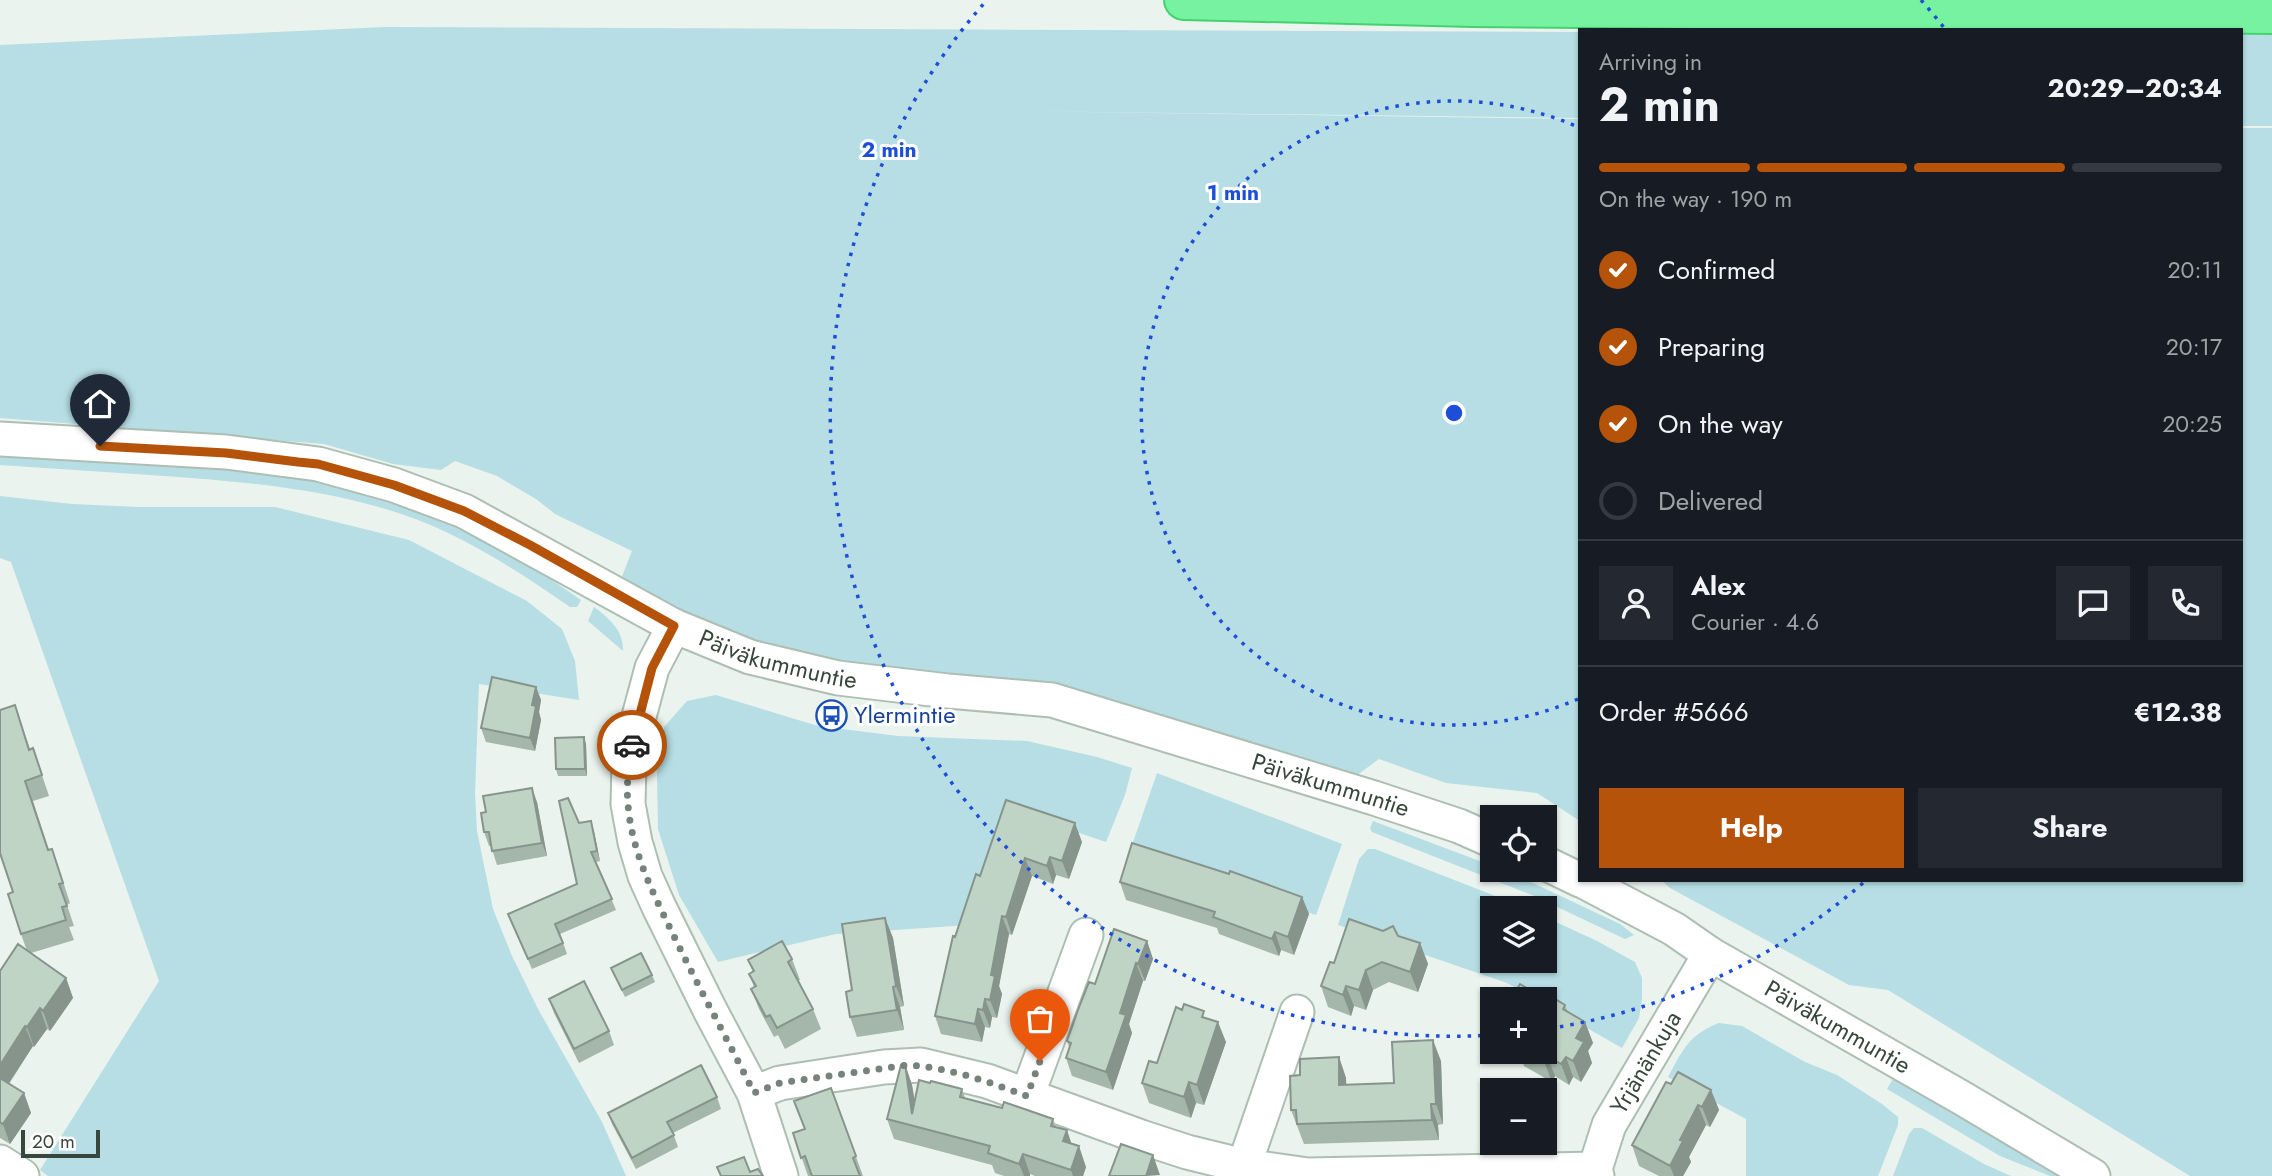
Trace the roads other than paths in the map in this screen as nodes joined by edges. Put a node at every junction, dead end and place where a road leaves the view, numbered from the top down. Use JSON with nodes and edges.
{"nodes":[{"id":1,"x":1184,"y":0,"type":"edge"},
{"id":2,"x":2272,"y":14,"type":"edge"},
{"id":3,"x":0,"y":439,"type":"edge"},
{"id":4,"x":674,"y":626,"type":"junction"},
{"id":5,"x":1480,"y":835,"type":"edge"},
{"id":6,"x":1557,"y":869,"type":"edge"},
{"id":7,"x":1578,"y":879,"type":"edge"},
{"id":8,"x":1584,"y":882,"type":"edge"},
{"id":9,"x":1086,"y":935,"type":"dead end"},
{"id":10,"x":1710,"y":954,"type":"junction"},
{"id":11,"x":1297,"y":1012,"type":"dead end"},
{"id":12,"x":754,"y":1093,"type":"junction"},
{"id":13,"x":1027,"y":1096,"type":"junction"},
{"id":14,"x":0,"y":1162,"type":"edge"},
{"id":15,"x":1244,"y":1166,"type":"junction"},
{"id":16,"x":1596,"y":1173,"type":"edge"},
{"id":17,"x":22,"y":1176,"type":"edge"},
{"id":18,"x":781,"y":1176,"type":"edge"},
{"id":19,"x":2093,"y":1176,"type":"edge"}],
"edges":[{"from":1,"to":2,"type":"highway"},
{"from":3,"to":4,"type":"street","name":"Päiväkummuntie"},
{"from":4,"to":5,"type":"street","name":"Päiväkummuntie"},
{"from":4,"to":12,"type":"street"},
{"from":6,"to":7,"type":"street","name":"Päiväkummuntie"},
{"from":8,"to":10,"type":"street","name":"Päiväkummuntie"},
{"from":9,"to":13,"type":"street"},
{"from":10,"to":16,"type":"street","name":"Yrjänänkuja"},
{"from":10,"to":19,"type":"street","name":"Päiväkummuntie"},
{"from":11,"to":15,"type":"street"},
{"from":12,"to":13,"type":"street"},
{"from":12,"to":18,"type":"street"},
{"from":13,"to":15,"type":"street"},
{"from":14,"to":17,"type":"street"},
{"from":15,"to":16,"type":"street"}]}
